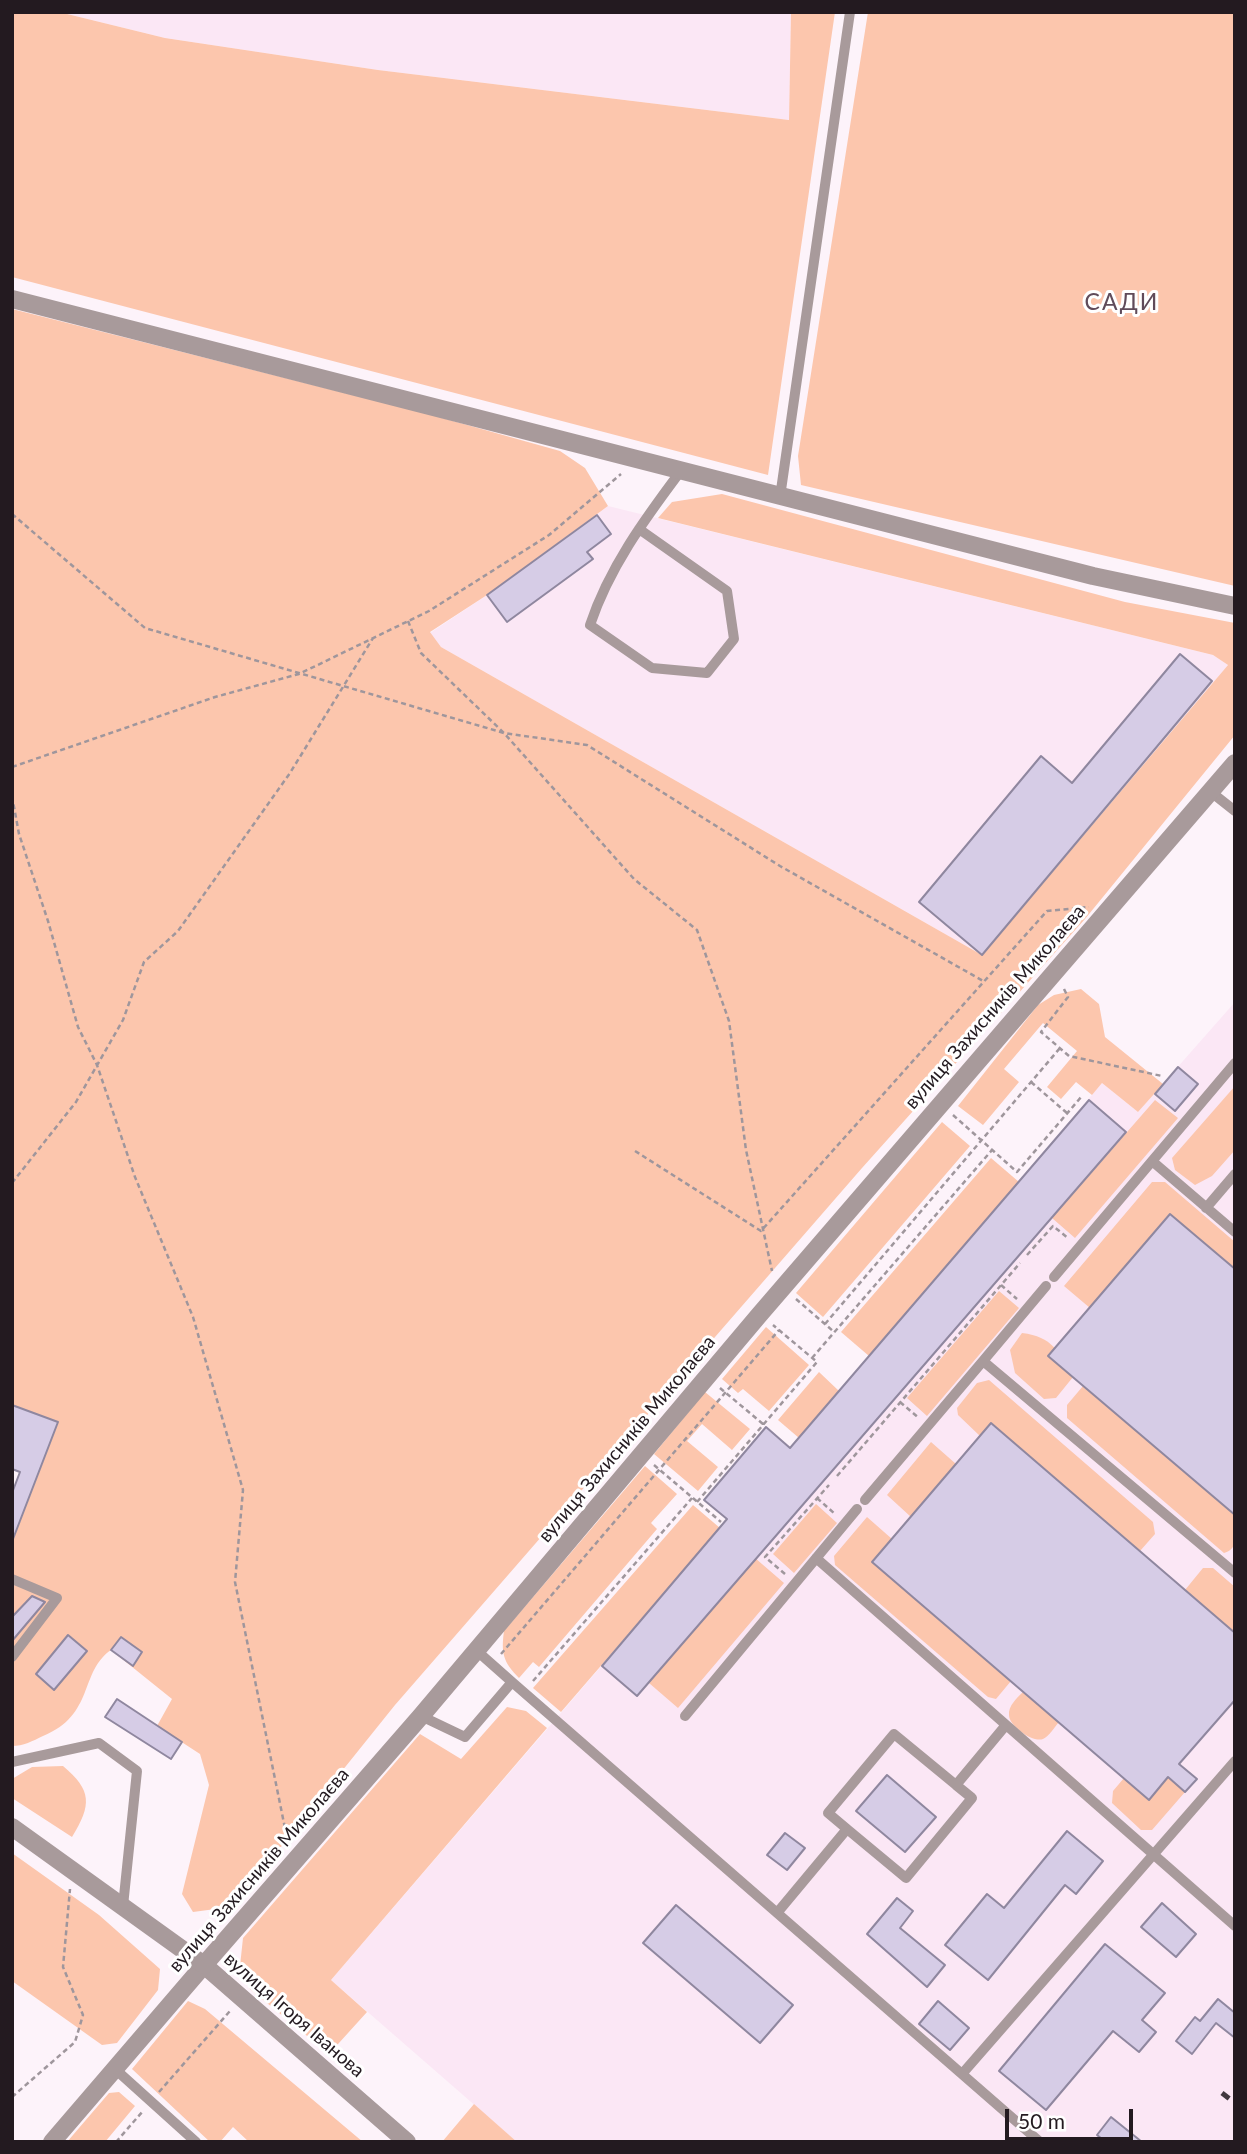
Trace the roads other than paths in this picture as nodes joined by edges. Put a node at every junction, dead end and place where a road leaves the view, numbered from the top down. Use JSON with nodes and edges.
{"nodes":[{"id":1,"x":850,"y":12,"type":"edge"},
{"id":2,"x":12,"y":299,"type":"edge"},
{"id":3,"x":680,"y":472,"type":"junction"},
{"id":4,"x":780,"y":497,"type":"junction"},
{"id":5,"x":639,"y":529,"type":"junction"},
{"id":6,"x":1235,"y":606,"type":"edge"},
{"id":7,"x":1235,"y":763,"type":"edge"},
{"id":8,"x":1211,"y":792,"type":"junction"},
{"id":9,"x":1235,"y":811,"type":"edge"},
{"id":10,"x":1235,"y":1063,"type":"edge"},
{"id":11,"x":1152,"y":1161,"type":"junction"},
{"id":12,"x":1235,"y":1174,"type":"edge"},
{"id":13,"x":1206,"y":1208,"type":"junction"},
{"id":14,"x":1235,"y":1232,"type":"edge"},
{"id":15,"x":984,"y":1361,"type":"junction"},
{"id":16,"x":864,"y":1500,"type":"dead end"},
{"id":17,"x":857,"y":1508,"type":"dead end"},
{"id":18,"x":816,"y":1558,"type":"junction"},
{"id":19,"x":1235,"y":1573,"type":"edge"},
{"id":20,"x":12,"y":1579,"type":"edge"},
{"id":21,"x":477,"y":1651,"type":"junction"},
{"id":22,"x":12,"y":1657,"type":"edge"},
{"id":23,"x":512,"y":1682,"type":"junction"},
{"id":24,"x":421,"y":1716,"type":"junction"},
{"id":25,"x":685,"y":1716,"type":"dead end"},
{"id":26,"x":1006,"y":1725,"type":"junction"},
{"id":27,"x":1235,"y":1761,"type":"edge"},
{"id":28,"x":12,"y":1762,"type":"edge"},
{"id":29,"x":956,"y":1785,"type":"junction"},
{"id":30,"x":12,"y":1827,"type":"edge"},
{"id":31,"x":847,"y":1829,"type":"junction"},
{"id":32,"x":1153,"y":1853,"type":"junction"},
{"id":33,"x":122,"y":1906,"type":"junction"},
{"id":34,"x":777,"y":1913,"type":"junction"},
{"id":35,"x":1235,"y":1926,"type":"edge"},
{"id":36,"x":204,"y":1965,"type":"junction"},
{"id":37,"x":114,"y":2069,"type":"junction"},
{"id":38,"x":962,"y":2074,"type":"junction"},
{"id":39,"x":52,"y":2142,"type":"edge"},
{"id":40,"x":195,"y":2142,"type":"edge"},
{"id":41,"x":407,"y":2142,"type":"edge"},
{"id":42,"x":1040,"y":2142,"type":"edge"}],
"edges":[{"from":1,"to":4,"type":"lane"},
{"from":2,"to":3,"type":"street"},
{"from":3,"to":4,"type":"street"},
{"from":3,"to":5,"type":"lane"},
{"from":4,"to":6,"type":"street"},
{"from":5,"to":5,"type":"lane"},
{"from":7,"to":8,"type":"street","name":"вулиця Захисників Миколаєва"},
{"from":8,"to":9,"type":"lane"},
{"from":8,"to":21,"type":"street","name":"вулиця Захисників Миколаєва"},
{"from":10,"to":11,"type":"lane"},
{"from":11,"to":13,"type":"lane"},
{"from":11,"to":15,"type":"lane"},
{"from":12,"to":13,"type":"lane"},
{"from":13,"to":14,"type":"lane"},
{"from":15,"to":16,"type":"lane"},
{"from":15,"to":19,"type":"lane"},
{"from":17,"to":18,"type":"lane"},
{"from":18,"to":25,"type":"lane"},
{"from":18,"to":26,"type":"lane"},
{"from":20,"to":22,"type":"lane"},
{"from":21,"to":23,"type":"lane"},
{"from":21,"to":24,"type":"street","name":"вулиця Захисників Миколаєва"},
{"from":23,"to":24,"type":"lane"},
{"from":23,"to":34,"type":"lane"},
{"from":24,"to":36,"type":"street","name":"вулиця Захисників Миколаєва"},
{"from":26,"to":29,"type":"lane"},
{"from":26,"to":32,"type":"lane"},
{"from":27,"to":32,"type":"lane"},
{"from":28,"to":33,"type":"lane"},
{"from":29,"to":31,"type":"lane"},
{"from":29,"to":31,"type":"lane"},
{"from":30,"to":33,"type":"street","name":"вулиця Ігоря Іванова"},
{"from":31,"to":34,"type":"lane"},
{"from":32,"to":35,"type":"lane"},
{"from":32,"to":38,"type":"lane"},
{"from":33,"to":36,"type":"street","name":"вулиця Ігоря Іванова"},
{"from":34,"to":38,"type":"lane"},
{"from":36,"to":37,"type":"street","name":"вулиця Захисників Миколаєва"},
{"from":36,"to":41,"type":"street","name":"вулиця Ігоря Іванова"},
{"from":37,"to":39,"type":"street","name":"вулиця Захисників Миколаєва"},
{"from":37,"to":40,"type":"lane"},
{"from":38,"to":42,"type":"lane"}]}
